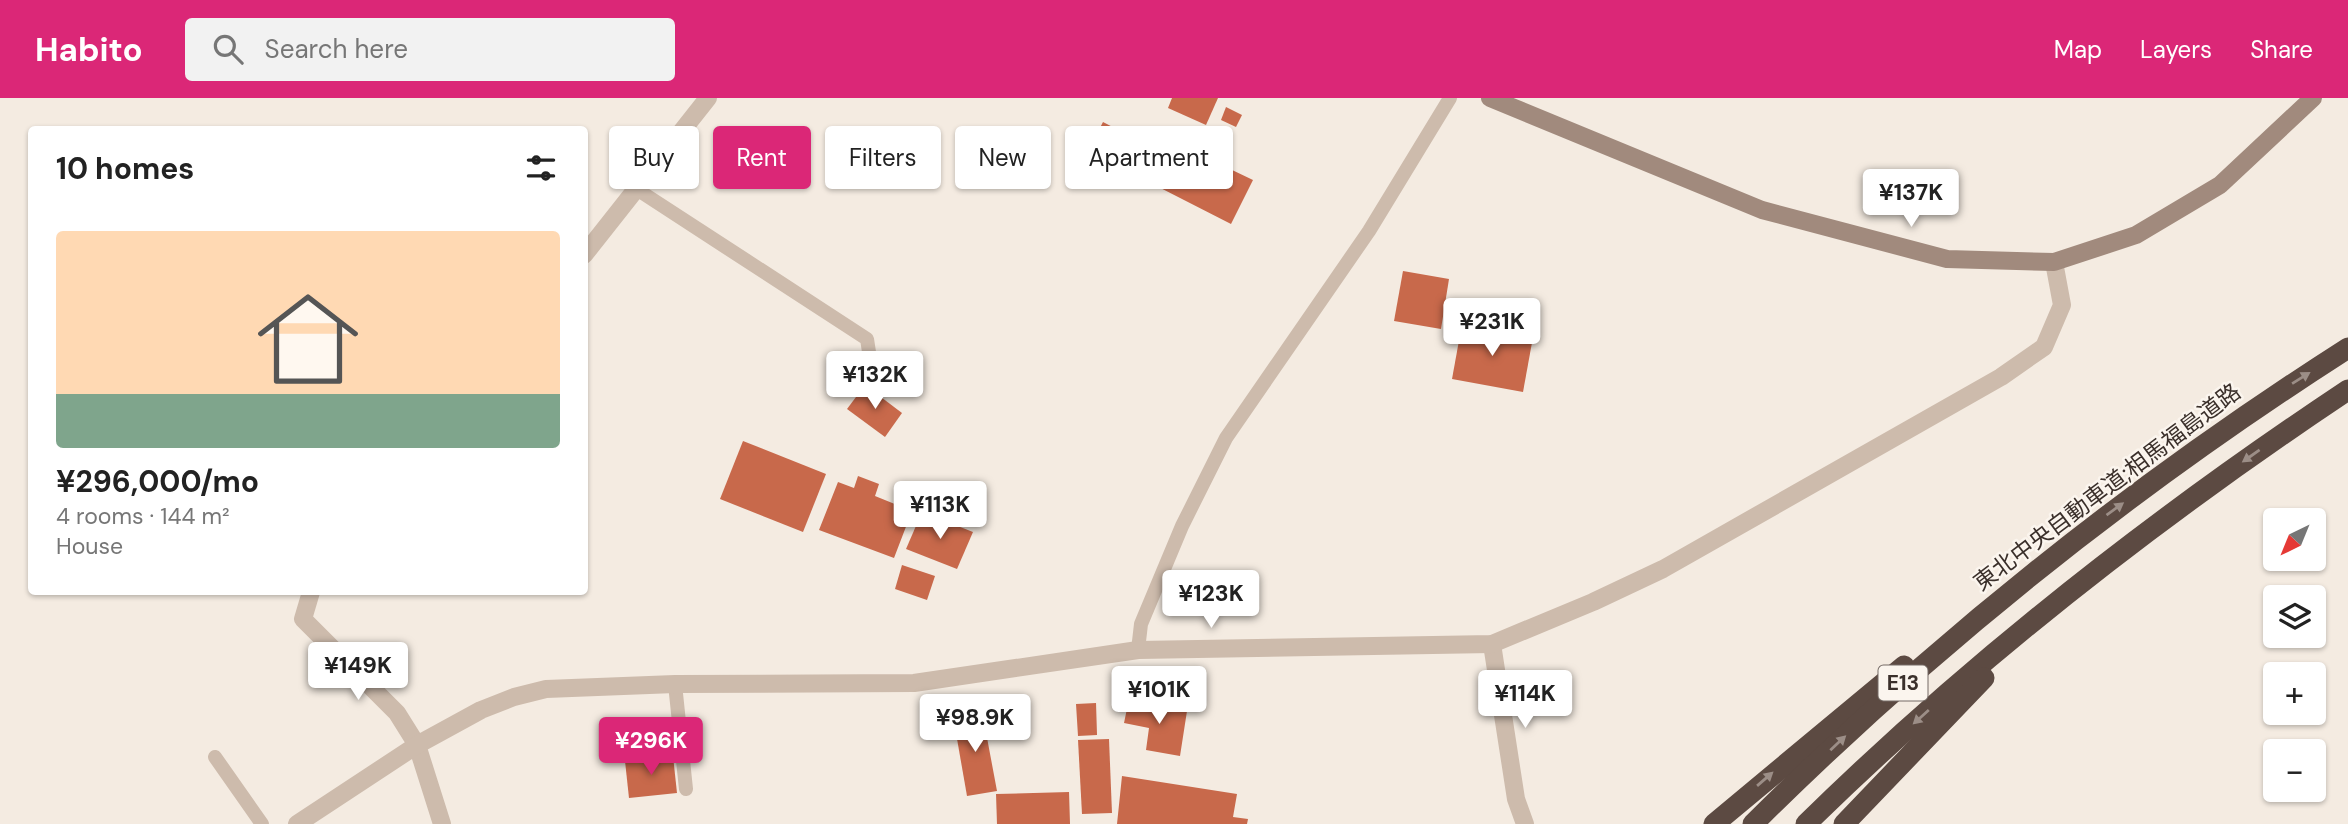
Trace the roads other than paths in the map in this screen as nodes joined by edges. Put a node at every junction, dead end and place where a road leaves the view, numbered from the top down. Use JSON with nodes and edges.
{"nodes":[{"id":1,"x":708,"y":98,"type":"edge"},
{"id":2,"x":1450,"y":98,"type":"edge"},
{"id":3,"x":1490,"y":98,"type":"edge"},
{"id":4,"x":2313,"y":98,"type":"edge"},
{"id":5,"x":638,"y":190,"type":"junction"},
{"id":6,"x":588,"y":250,"type":"edge"},
{"id":7,"x":2054,"y":262,"type":"junction"},
{"id":8,"x":2348,"y":348,"type":"edge"},
{"id":9,"x":872,"y":365,"type":"dead end"},
{"id":10,"x":2348,"y":390,"type":"edge"},
{"id":11,"x":2060,"y":549,"type":"junction"},
{"id":12,"x":2104,"y":563,"type":"junction"},
{"id":13,"x":310,"y":595,"type":"edge"},
{"id":14,"x":1492,"y":644,"type":"junction"},
{"id":15,"x":1138,"y":650,"type":"junction"},
{"id":16,"x":675,"y":684,"type":"junction"},
{"id":17,"x":417,"y":745,"type":"junction"},
{"id":18,"x":215,"y":757,"type":"dead end"},
{"id":19,"x":686,"y":789,"type":"dead end"},
{"id":20,"x":262,"y":824,"type":"edge"},
{"id":21,"x":297,"y":824,"type":"edge"},
{"id":22,"x":442,"y":824,"type":"edge"},
{"id":23,"x":1525,"y":824,"type":"edge"},
{"id":24,"x":1714,"y":824,"type":"edge"},
{"id":25,"x":1753,"y":824,"type":"edge"},
{"id":26,"x":1806,"y":824,"type":"edge"},
{"id":27,"x":1844,"y":824,"type":"edge"}],
"edges":[{"from":1,"to":5,"type":"street"},
{"from":2,"to":15,"type":"lane"},
{"from":3,"to":7,"type":"street"},
{"from":4,"to":7,"type":"street"},
{"from":5,"to":6,"type":"street"},
{"from":5,"to":9,"type":"lane"},
{"from":7,"to":14,"type":"street"},
{"from":11,"to":8,"type":"highway","name":"東北中央自動車道;相馬福島道路","number":"E13","one_way":true},
{"from":10,"to":12,"type":"highway","number":"E13","one_way":true},
{"from":24,"to":11,"type":"highway","one_way":true},
{"from":25,"to":11,"type":"highway","name":"東北中央自動車道;相馬福島道路","number":"E13","one_way":true},
{"from":12,"to":26,"type":"highway","number":"E13","one_way":true},
{"from":12,"to":27,"type":"highway"},
{"from":13,"to":17,"type":"street"},
{"from":14,"to":15,"type":"street"},
{"from":14,"to":23,"type":"street"},
{"from":15,"to":16,"type":"street"},
{"from":16,"to":17,"type":"street"},
{"from":16,"to":19,"type":"lane"},
{"from":17,"to":21,"type":"street"},
{"from":17,"to":22,"type":"street"},
{"from":18,"to":20,"type":"lane"}]}
